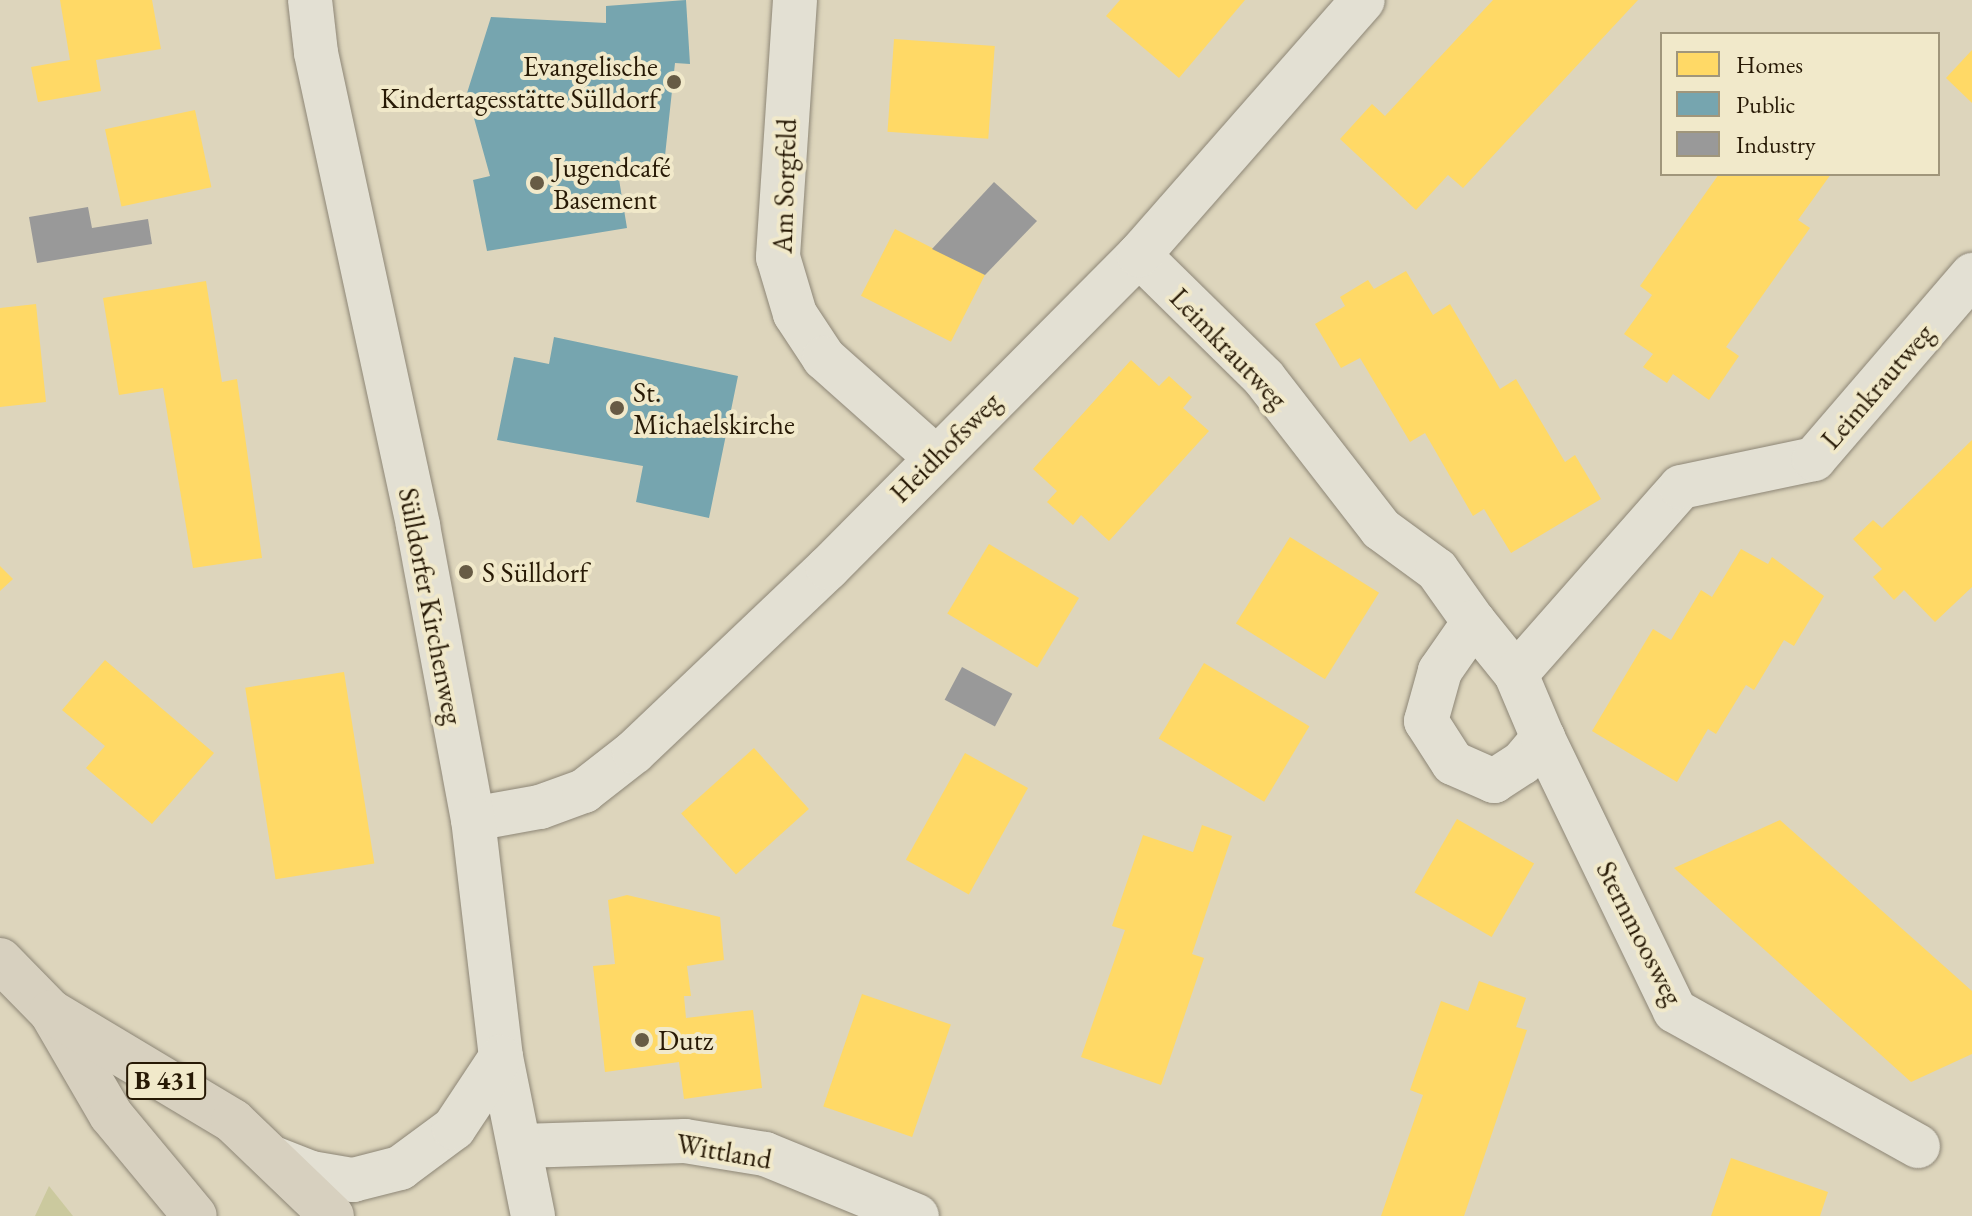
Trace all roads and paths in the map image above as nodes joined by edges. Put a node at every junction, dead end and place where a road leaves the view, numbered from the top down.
1 (310, 0) edge
2 (795, 0) edge
3 (1363, 0) edge
4 (1139, 255) junction
5 (1972, 275) edge
6 (934, 456) junction
7 (1474, 622) junction
8 (1516, 674) junction
9 (1543, 738) junction
10 (473, 819) junction
11 (0, 960) edge
12 (51, 1012) junction
13 (501, 1057) junction
14 (520, 1146) junction
15 (1918, 1146) dead end
16 (273, 1158) junction
17 (195, 1216) edge
18 (332, 1216) edge
19 (533, 1216) edge
20 (917, 1216) edge

1 - 10 street, Sülldorfer Kirchenweg
2 - 6 street, Am Sorgfeld
3 - 4 street, Heidhofsweg
4 - 6 street, Heidhofsweg
4 - 7 street, Leimkrautweg
5 - 8 street, Leimkrautweg
6 - 10 street, Heidhofsweg
7 - 8 street, Leimkrautweg
7 - 9 street
8 - 9 street, Leimkrautweg
9 - 15 street, Sternmoosweg
10 - 13 street, Sülldorfer Kirchenweg
11 - 12 main road, B 431
12 - 16 main road, B 431
12 - 17 main road, B 431
13 - 14 street, Sülldorfer Kirchenweg
13 - 16 street
14 - 19 street, Sülldorfer Kirchenweg
14 - 20 street, Wittland
16 - 18 main road, B 431

